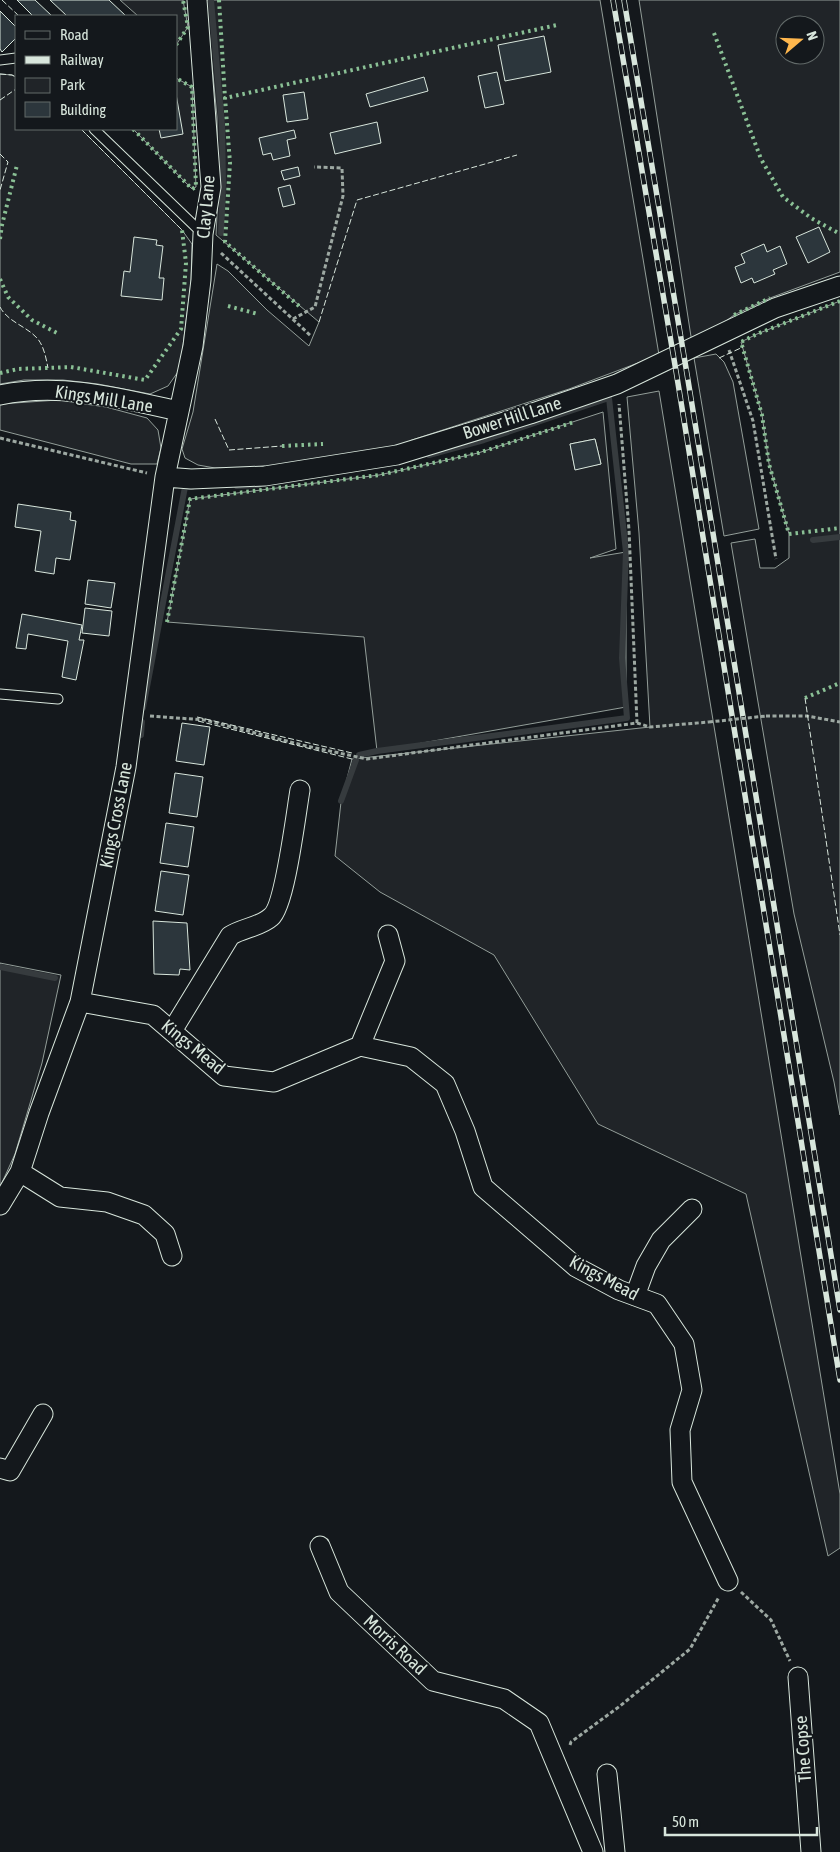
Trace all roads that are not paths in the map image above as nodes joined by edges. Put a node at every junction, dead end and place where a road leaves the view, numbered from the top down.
1 (197, 0) edge
2 (15, 58) edge
3 (0, 60) edge
4 (95, 130) edge
5 (203, 234) junction
6 (840, 286) edge
7 (0, 395) edge
8 (178, 412) junction
9 (165, 477) junction
10 (0, 694) edge
11 (58, 699) dead end
12 (300, 790) dead end
13 (388, 935) dead end
14 (80, 1002) junction
15 (172, 1031) junction
16 (360, 1046) junction
17 (20, 1172) junction
18 (0, 1205) edge
19 (692, 1210) dead end
20 (172, 1256) dead end
21 (635, 1296) junction
22 (43, 1414) dead end
23 (0, 1468) edge
24 (320, 1546) dead end
25 (728, 1581) road end
26 (798, 1676) road end
27 (606, 1774) dead end
28 (593, 1852) edge
29 (615, 1852) edge
30 (811, 1852) edge

1 - 5 street, Clay Lane
2 - 3 lane
4 - 5 lane
5 - 8 street, Clay Lane
6 - 9 street, Bower Hill Lane
7 - 8 street, Kings Mill Lane
8 - 9 street, Kings Cross Lane
9 - 14 street, Kings Cross Lane
10 - 11 lane
12 - 15 street
13 - 16 street
14 - 15 street, Kings Mead
14 - 17 street, Kings Cross Lane
15 - 16 street, Kings Mead
16 - 21 street, Kings Mead
17 - 18 street, Kings Cross Lane
17 - 20 street
19 - 21 street
21 - 25 street, Kings Mead
22 - 23 street
24 - 28 street, Morris Road
26 - 30 street, The Copse
27 - 29 street

